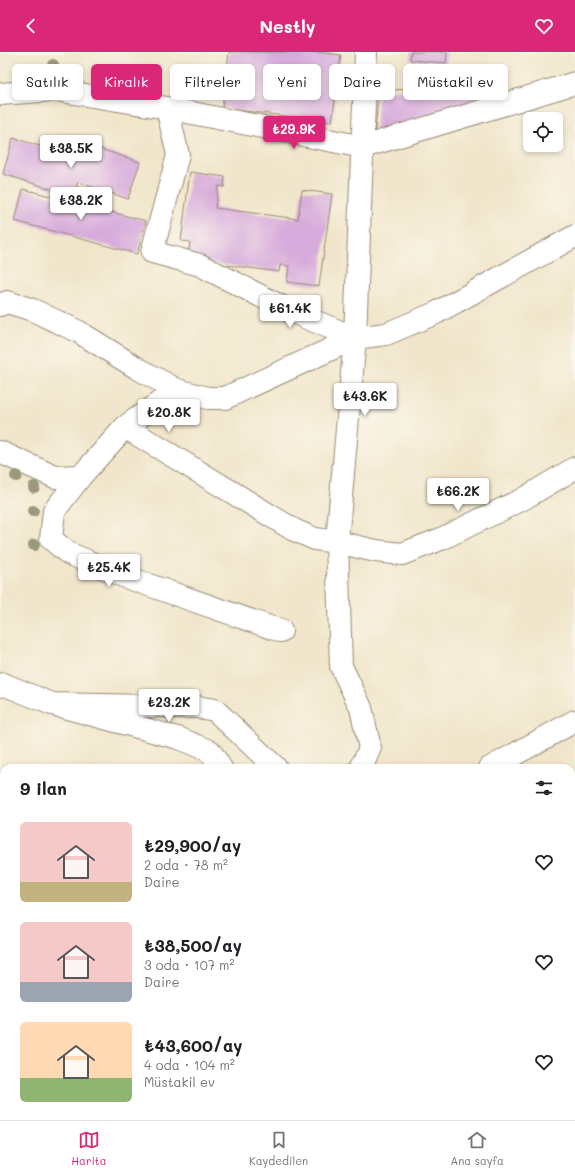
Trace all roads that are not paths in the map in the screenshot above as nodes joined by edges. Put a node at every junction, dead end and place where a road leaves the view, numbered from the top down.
1 (366, 52) edge
2 (575, 83) edge
3 (0, 94) edge
4 (167, 108) junction
5 (363, 147) junction
6 (575, 236) edge
7 (0, 305) edge
8 (355, 338) junction
9 (176, 390) junction
10 (125, 426) junction
11 (0, 452) edge
12 (575, 468) edge
13 (81, 476) junction
14 (337, 542) junction
15 (281, 632) dead end
16 (1, 685) edge
17 (52, 704) junction
18 (575, 721) edge
19 (218, 764) edge
20 (272, 764) edge
21 (363, 764) edge
22 (497, 764) edge

1 - 5 street
2 - 5 street
3 - 4 street
4 - 5 street
4 - 8 street
5 - 8 street
6 - 8 street
7 - 9 street
8 - 9 street
8 - 14 street
9 - 10 street
10 - 13 street
10 - 14 street
11 - 13 street
12 - 14 street
13 - 15 street
14 - 21 street
16 - 17 street
17 - 19 street
17 - 20 street
18 - 22 street

